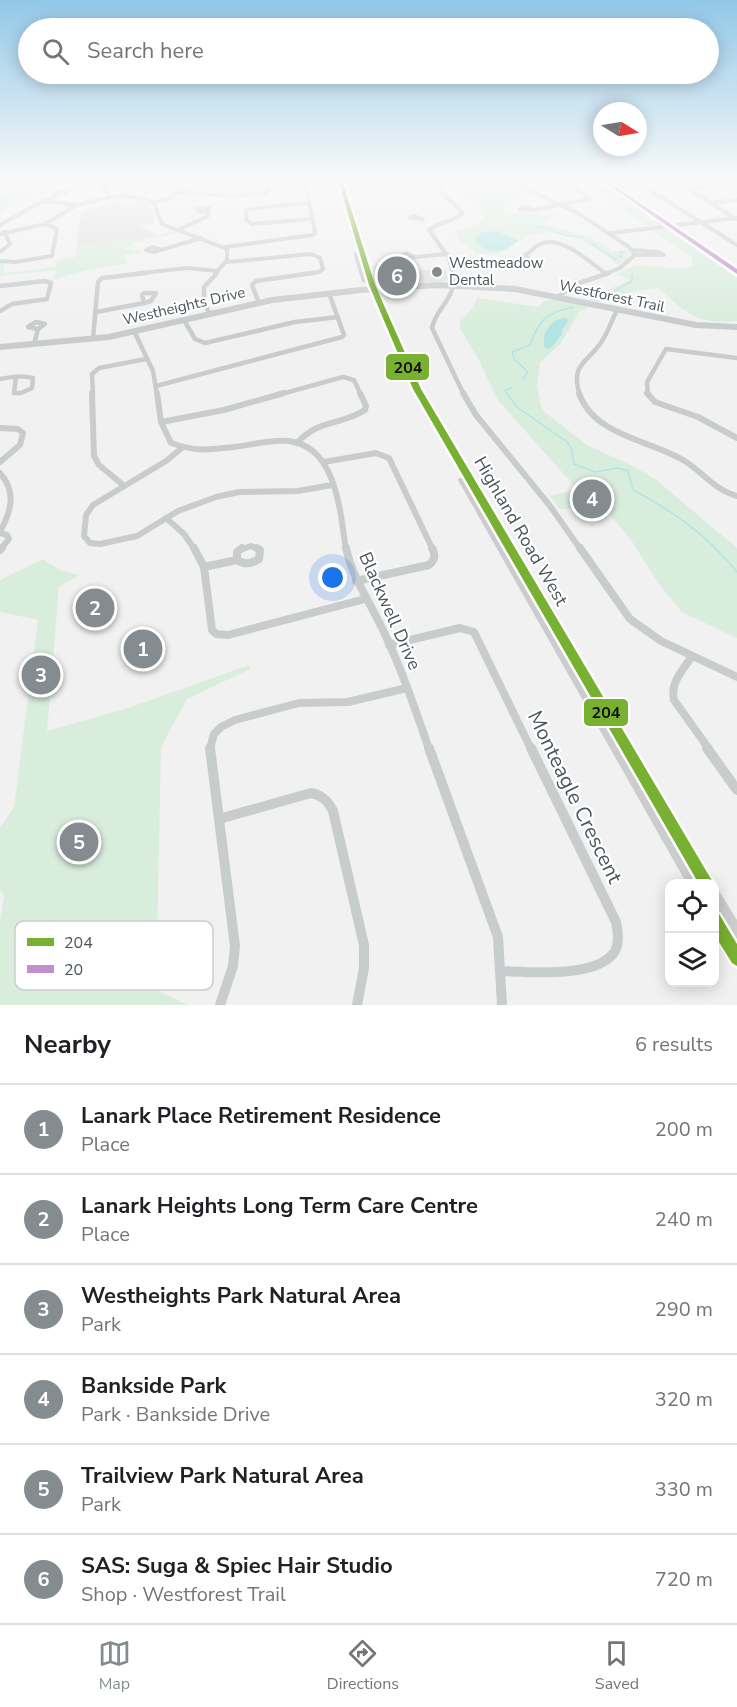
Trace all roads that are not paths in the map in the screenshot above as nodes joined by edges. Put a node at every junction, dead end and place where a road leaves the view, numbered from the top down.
1 (433, 226) edge
2 (33, 227) edge
3 (52, 227) edge
4 (170, 227) edge
5 (185, 227) edge
6 (314, 227) edge
7 (350, 227) edge
8 (353, 227) edge
9 (601, 227) edge
10 (662, 227) edge
11 (670, 227) edge
12 (708, 227) edge
13 (178, 230) junction
14 (611, 233) junction
15 (2, 234) edge
16 (202, 238) junction
17 (737, 243) edge
18 (225, 247) junction
19 (160, 249) dead end
20 (0, 252) edge
21 (634, 253) junction
22 (447, 254) junction
23 (412, 256) dead end
24 (526, 257) junction
25 (0, 261) edge
26 (518, 261) junction
27 (227, 262) junction
28 (450, 262) junction
29 (217, 271) junction
30 (737, 272) edge
31 (605, 273) junction
32 (453, 285) junction
33 (0, 286) edge
34 (371, 289) junction
35 (329, 293) junction
36 (558, 297) junction
37 (144, 303) dead end
38 (259, 303) junction
39 (616, 310) junction
40 (0, 311) edge
41 (96, 312) junction
42 (210, 314) junction
43 (338, 317) junction
44 (184, 320) junction
45 (737, 327) edge
46 (38, 329) dead end
47 (134, 332) junction
48 (93, 339) junction
49 (34, 344) junction
50 (0, 347) edge
51 (737, 358) edge
52 (146, 359) junction
53 (16, 377) junction
54 (0, 378) edge
55 (156, 386) junction
56 (161, 422) junction
57 (0, 428) edge
58 (737, 438) edge
59 (297, 443) junction
60 (182, 448) junction
61 (0, 462) edge
62 (324, 462) junction
63 (0, 473) edge
64 (123, 485) junction
65 (332, 485) junction
66 (737, 496) edge
67 (166, 519) junction
68 (0, 532) edge
69 (0, 550) edge
70 (237, 560) dead end
71 (204, 567) junction
72 (356, 581) junction
73 (365, 599) junction
74 (389, 645) junction
75 (692, 656) junction
76 (737, 677) edge
77 (407, 688) junction
78 (737, 790) edge
79 (219, 819) junction
80 (692, 879) edge
81 (704, 879) edge
82 (719, 905) edge
83 (719, 927) edge
84 (737, 934) edge
85 (737, 958) edge
86 (502, 971) junction
87 (220, 1005) edge
88 (357, 1005) edge
89 (502, 1005) edge

1 - 22 street
2 - 15 street
3 - 25 street
4 - 13 street
5 - 13 street
6 - 18 street
7 - 34 main road, Highland Road West
8 - 34 main road, Highland Road West
9 - 14 street
10 - 14 street
11 - 30 main road
12 - 17 street
13 - 16 street
14 - 21 street
15 - 20 street
16 - 18 street
16 - 19 street
18 - 27 street
21 - 21 street
21 - 31 street
22 - 23 street
22 - 28 street
24 - 26 street
24 - 26 street
24 - 31 street
26 - 28 street
27 - 29 street
27 - 38 street
28 - 32 street
29 - 41 street
29 - 42 street
31 - 36 street
32 - 34 street, Westforest Trail
32 - 36 street, Westforest Trail
32 - 75 street
33 - 40 street
34 - 35 street, Westheights Drive
34 - 80 main road, Highland Road West
34 - 81 main road, Highland Road West
35 - 38 street, Westheights Drive
35 - 43 street
36 - 39 street, Westforest Trail
37 - 41 street
38 - 42 street, Westheights Drive
39 - 45 street, Westforest Trail
39 - 66 street
41 - 48 street
42 - 44 street, Westheights Drive
43 - 44 street
43 - 55 street
44 - 47 street, Westheights Drive
46 - 49 street
47 - 48 street, Westheights Drive
47 - 52 street
48 - 49 street, Westheights Drive
49 - 50 street, Westheights Drive
51 - 58 street
52 - 55 street
52 - 64 street
53 - 53 street
53 - 54 street
55 - 56 street
56 - 59 street
56 - 60 street
57 - 61 street
59 - 60 street
59 - 62 street
60 - 64 street
62 - 65 street, Blackwell Drive
62 - 72 street
63 - 68 street
64 - 67 street
65 - 67 street
65 - 72 street, Blackwell Drive
67 - 71 street
68 - 69 street
70 - 71 street
71 - 73 street
72 - 73 street, Blackwell Drive
73 - 74 street, Blackwell Drive
74 - 77 street, Blackwell Drive
74 - 86 street, Monteagle Crescent
75 - 76 street
75 - 78 street
77 - 79 street
77 - 86 street, Blackwell Drive
79 - 87 street
79 - 88 street
82 - 84 main road
83 - 85 main road
86 - 89 street, Blackwell Drive

